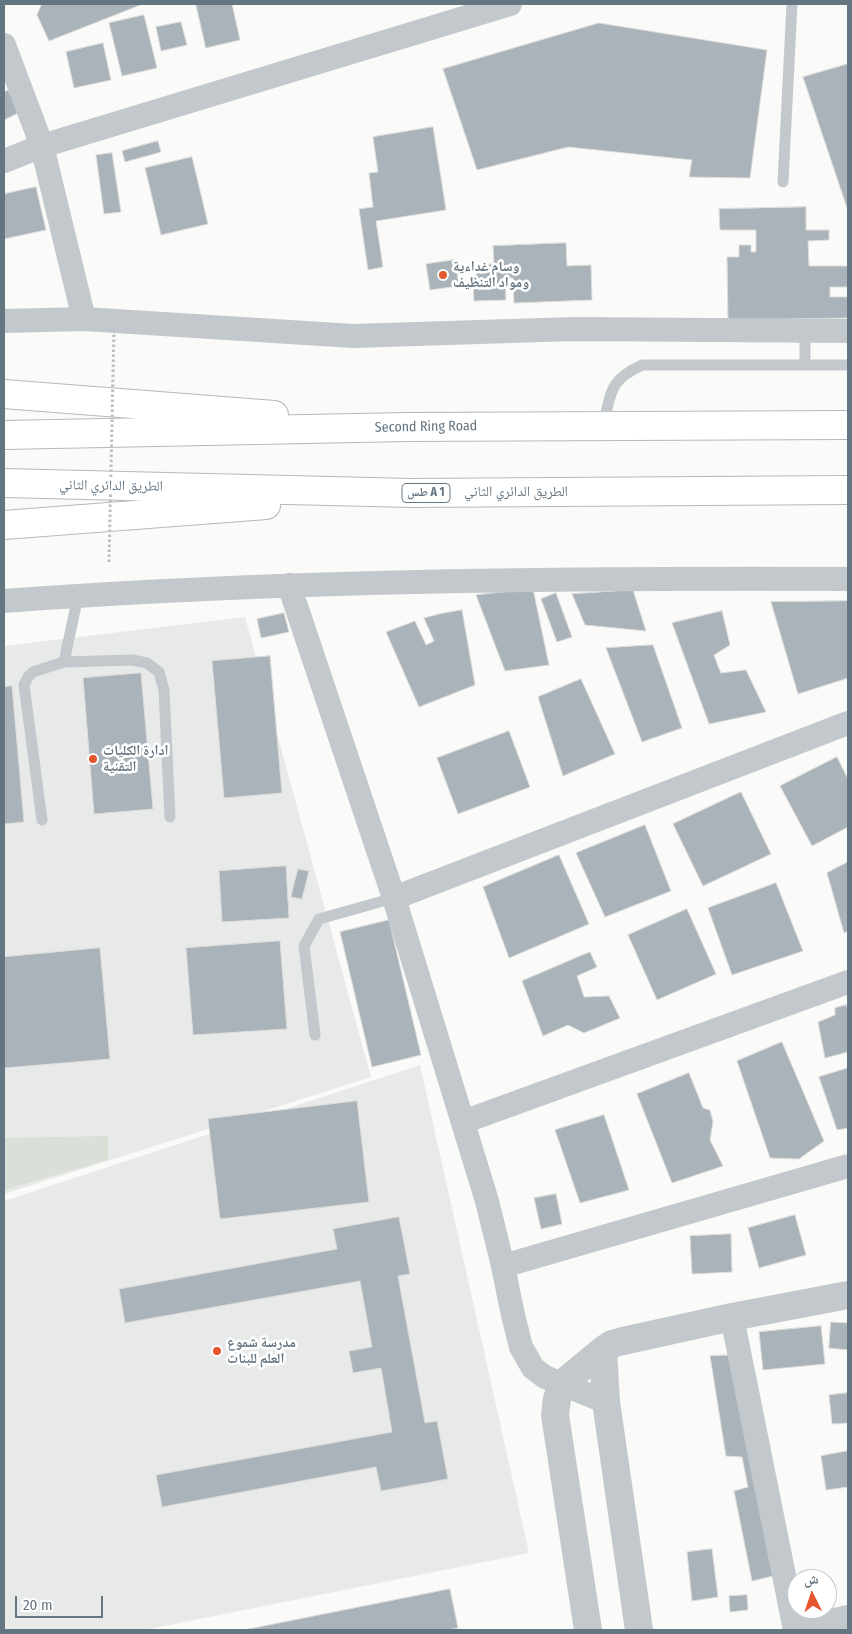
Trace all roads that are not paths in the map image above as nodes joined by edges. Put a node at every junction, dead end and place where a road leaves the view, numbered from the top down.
1 (510, 4) edge
2 (792, 4) edge
3 (4, 45) edge
4 (42, 146) junction
5 (4, 161) edge
6 (783, 182) dead end
7 (84, 318) junction
8 (4, 320) edge
9 (805, 331) junction
10 (848, 331) edge
11 (805, 365) junction
12 (848, 365) edge
13 (4, 394) edge
14 (603, 425) junction
15 (848, 425) edge
16 (407, 427) junction
17 (4, 435) edge
18 (4, 483) edge
19 (848, 490) edge
20 (411, 493) junction
21 (4, 525) edge
22 (848, 579) edge
23 (289, 585) junction
24 (78, 596) junction
25 (4, 601) edge
26 (64, 662) junction
27 (848, 723) edge
28 (170, 817) dead end
29 (42, 820) dead end
30 (394, 898) junction
31 (848, 982) edge
32 (315, 1034) dead end
33 (463, 1122) junction
34 (848, 1166) edge
35 (504, 1266) junction
36 (848, 1296) edge
37 (732, 1317) junction
38 (603, 1350) junction
39 (562, 1384) junction
40 (606, 1402) junction
41 (848, 1617) edge
42 (588, 1630) edge
43 (639, 1630) edge
44 (795, 1630) edge

1 - 4 street
2 - 6 lane
3 - 4 street
4 - 5 street
4 - 7 street
7 - 8 street
7 - 9 street
9 - 10 street
9 - 11 lane
11 - 12 lane
11 - 14 lane
13 - 16 highway
14 - 15 highway, Second Ring Road
14 - 16 highway, Second Ring Road
16 - 17 highway, Second Ring Road
18 - 20 highway, الطريق الدائري الثاني / طس A 1
19 - 20 highway, الطريق الدائري الثاني / طس A 1
20 - 21 highway
22 - 23 street
23 - 24 street
23 - 30 street
24 - 25 street
24 - 26 lane
26 - 28 lane
26 - 29 lane
27 - 30 street
30 - 32 lane
30 - 33 street
31 - 33 street
33 - 35 street
34 - 35 street
35 - 39 street
36 - 37 street
37 - 38 street
37 - 44 street
38 - 39 street
38 - 40 street
39 - 40 street
39 - 42 street
40 - 43 street
41 - 44 street

